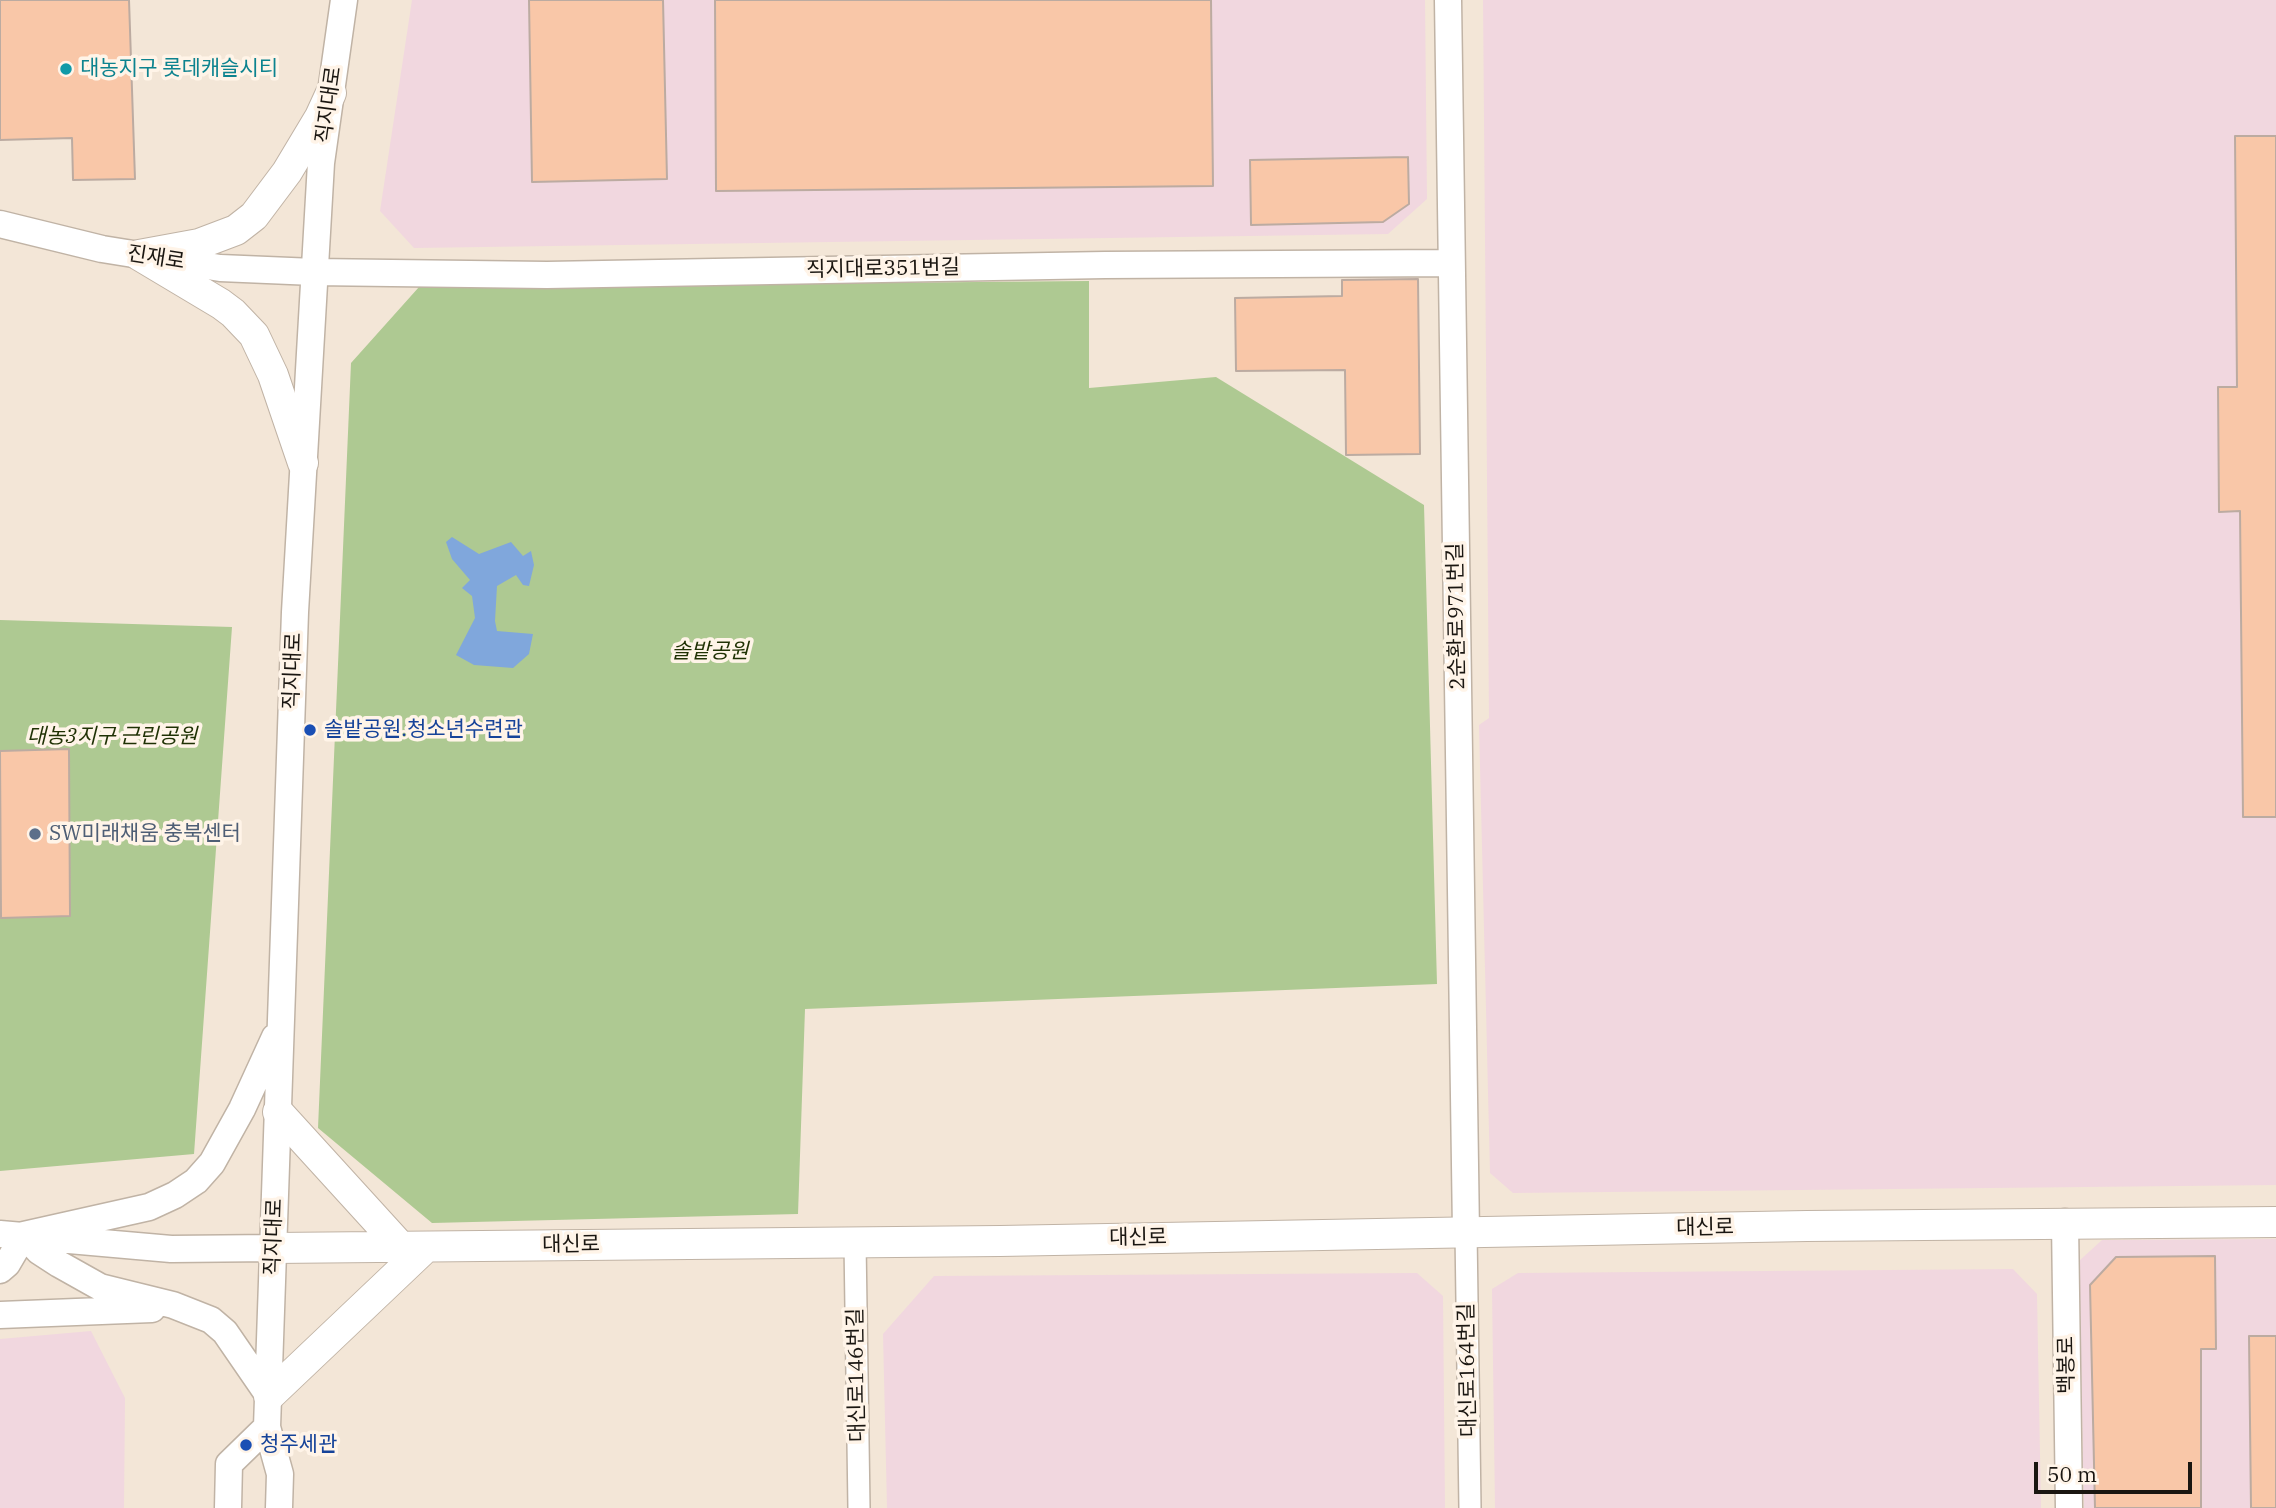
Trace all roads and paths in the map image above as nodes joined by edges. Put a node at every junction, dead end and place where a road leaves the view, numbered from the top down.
1 (344, 0) edge
2 (1448, 0) edge
3 (331, 93) junction
4 (0, 224) edge
5 (139, 255) junction
6 (1451, 263) junction
7 (314, 272) junction
8 (303, 463) junction
9 (281, 1022) junction
10 (278, 1112) junction
11 (2065, 1222) junction
12 (2276, 1222) edge
13 (1466, 1232) junction
14 (12, 1234) edge
15 (855, 1242) junction
16 (414, 1247) junction
17 (274, 1248) junction
18 (0, 1269) edge
19 (181, 1308) junction
20 (0, 1315) edge
21 (269, 1396) junction
22 (267, 1427) junction
23 (228, 1508) edge
24 (279, 1508) edge
25 (859, 1508) edge
26 (1470, 1508) edge
27 (2068, 1508) edge

1 - 3 street, 직지대로
2 - 6 street, 2순환로971번길
3 - 5 main road
3 - 7 street, 직지대로
4 - 5 street, 진재로
5 - 7 street, 진재로
5 - 8 main road
6 - 7 street, 직지대로351번길
6 - 13 street, 2순환로971번길
7 - 8 street, 직지대로
8 - 9 street, 직지대로
9 - 10 street, 직지대로
9 - 14 street
10 - 16 main road
10 - 17 street, 직지대로
11 - 12 main road, 대신로
11 - 13 main road, 대신로
11 - 27 street, 백봉로
13 - 15 main road, 대신로
13 - 26 street, 대신로164번길
14 - 17 street, 대신로
14 - 18 street
14 - 19 street
15 - 16 main road, 대신로
15 - 25 street, 대신로146번길
16 - 17 main road, 대신로
16 - 21 main road
17 - 21 street, 직지대로
19 - 20 street
19 - 21 street
21 - 22 street, 직지대로
22 - 23 street
22 - 24 street, 직지대로

